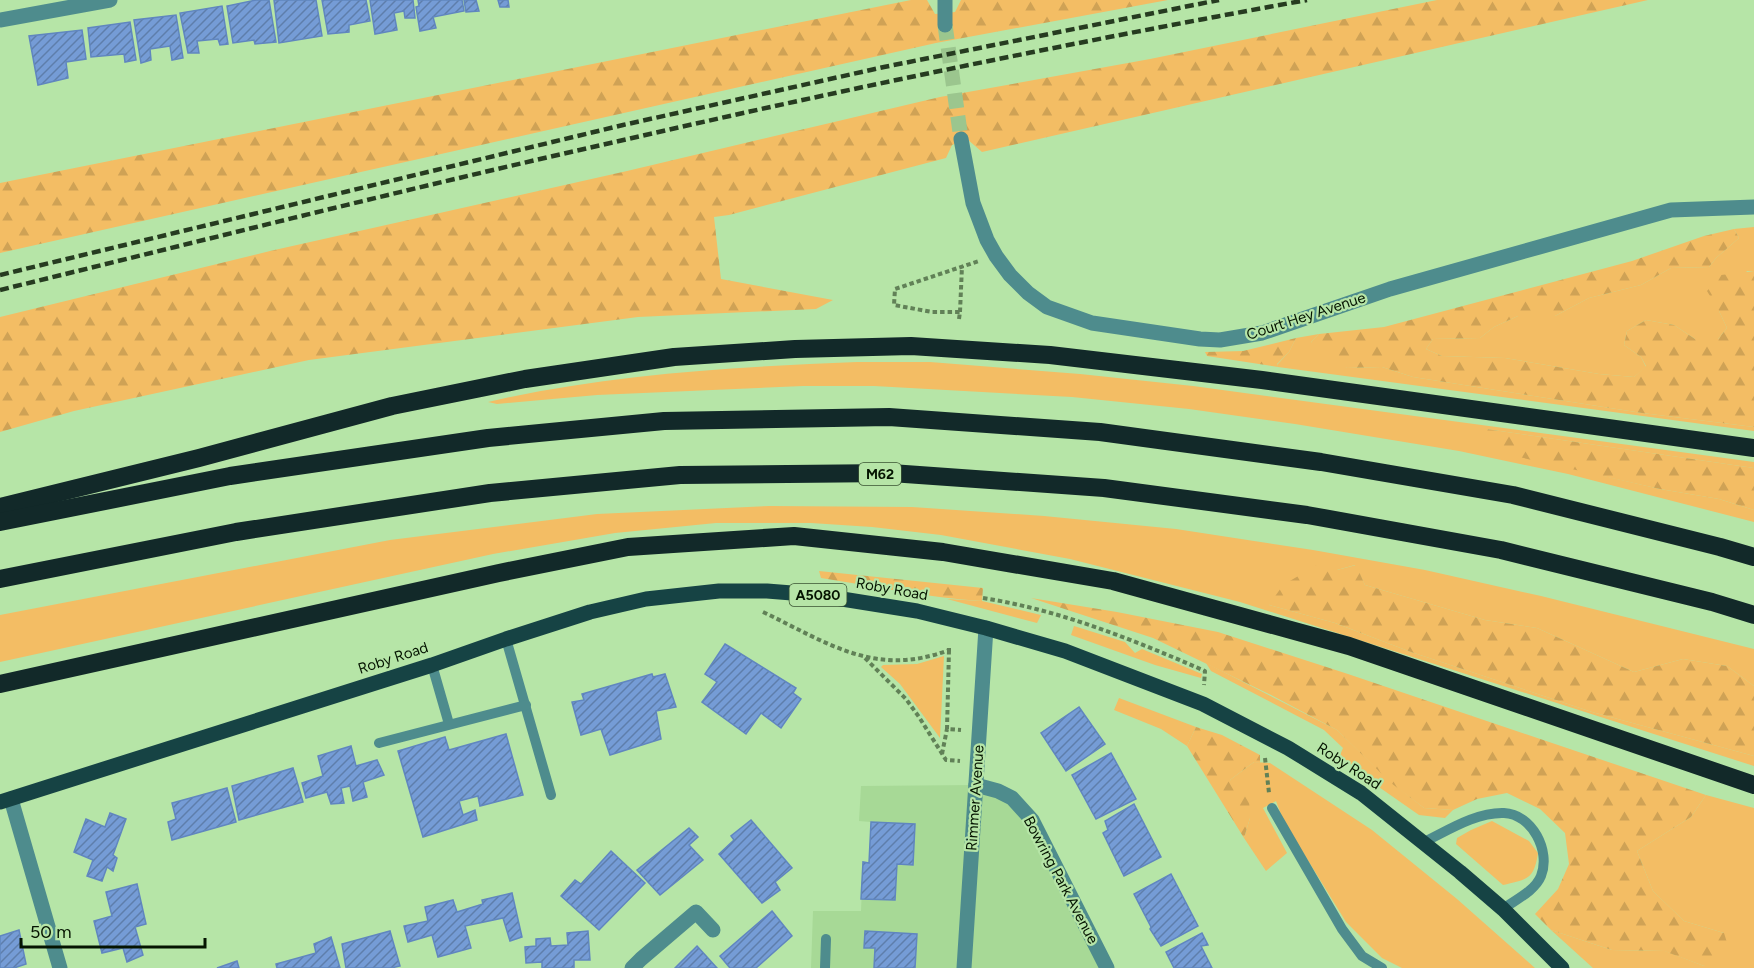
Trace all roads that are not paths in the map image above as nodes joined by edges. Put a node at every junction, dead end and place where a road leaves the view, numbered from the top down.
1 (110, 0) edge
2 (945, 0) edge
3 (0, 20) edge
4 (945, 25) tunnel mouth
5 (961, 139) tunnel mouth
6 (1754, 207) edge
7 (1754, 448) edge
8 (0, 507) edge
9 (0, 522) edge
10 (1754, 557) edge
11 (0, 579) edge
12 (1754, 615) edge
13 (986, 628) junction
14 (506, 639) junction
15 (432, 665) junction
16 (0, 684) edge
17 (526, 705) junction
18 (449, 724) junction
19 (379, 743) dead end
20 (976, 784) junction
21 (1754, 785) edge
22 (551, 795) dead end
23 (5, 800) edge
24 (1272, 808) road end
25 (1422, 843) junction
26 (1503, 909) junction
27 (713, 930) dead end
28 (826, 939) dead end
29 (60, 968) edge
30 (632, 968) edge
31 (825, 968) edge
32 (964, 968) edge
33 (1107, 968) edge
34 (1382, 968) edge
35 (1562, 968) edge

1 - 3 street
2 - 4 street
5 - 6 street, Court Hey Avenue
7 - 8 highway
9 - 10 highway
11 - 12 highway, M62
13 - 14 main road, Roby Road / A5080
13 - 20 street, Rimmer Avenue
13 - 25 main road, Roby Road / A5080
14 - 15 main road, Roby Road / A5080
14 - 17 lane
15 - 18 lane
15 - 23 main road, Roby Road / A5080
16 - 21 highway
17 - 18 lane
17 - 22 lane
18 - 19 lane
20 - 32 street, Rimmer Avenue
20 - 33 street, Bowring Park Avenue
23 - 29 street
24 - 34 lane
25 - 26 main road, Roby Road / A5080
25 - 26 lane
26 - 35 main road, Roby Road / A5080
27 - 30 street
28 - 31 lane

